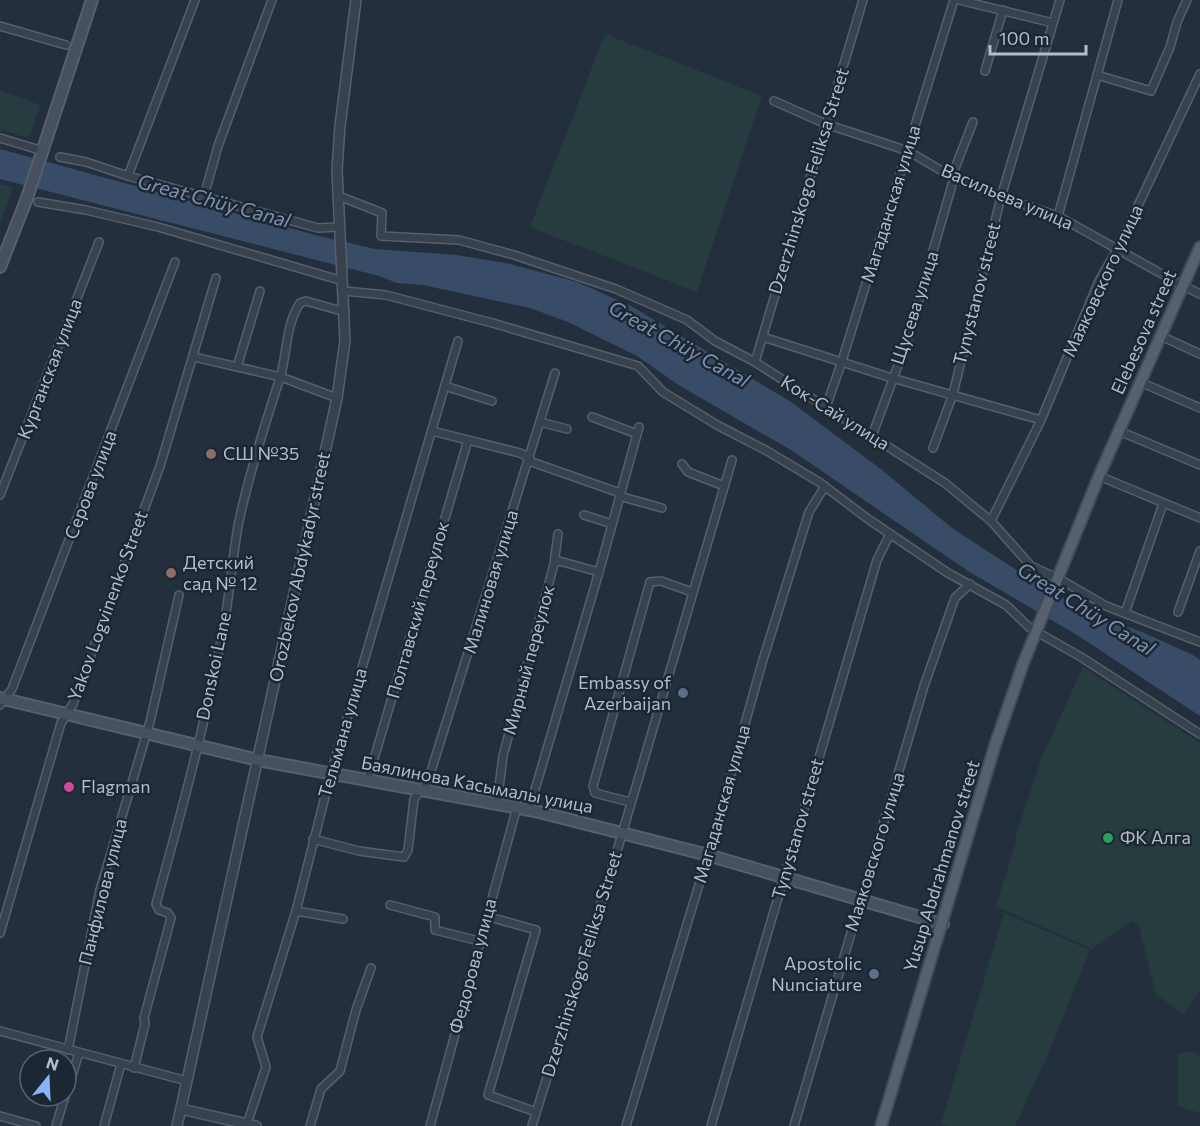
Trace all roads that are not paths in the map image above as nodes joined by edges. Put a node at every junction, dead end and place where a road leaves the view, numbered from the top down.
1 (92, 0) edge
2 (195, 0) edge
3 (273, 0) edge
4 (356, 0) edge
5 (863, 0) edge
6 (954, 0) edge
7 (959, 0) edge
8 (1060, 0) edge
9 (1118, 0) edge
10 (1187, 0) edge
11 (1003, 10) junction
12 (1053, 23) junction
13 (0, 26) edge
14 (66, 45) dead end
15 (985, 71) dead end
16 (1200, 74) edge
17 (1098, 75) junction
18 (774, 101) dead end
19 (973, 123) dead end
20 (826, 124) junction
21 (0, 138) edge
22 (908, 151) junction
23 (42, 152) junction
24 (60, 157) dead end
25 (128, 176) junction
26 (953, 177) junction
27 (204, 196) junction
28 (1001, 197) junction
29 (337, 198) junction
30 (33, 199) junction
31 (1059, 216) junction
32 (339, 230) junction
33 (99, 242) dead end
34 (1200, 247) edge
35 (1118, 248) junction
36 (175, 262) dead end
37 (0, 267) edge
38 (216, 278) dead end
39 (343, 278) junction
40 (1183, 286) junction
41 (260, 291) dead end
42 (344, 291) junction
43 (1200, 294) edge
44 (345, 312) junction
45 (1161, 336) junction
46 (763, 337) junction
47 (458, 341) dead end
48 (1200, 354) edge
49 (194, 357) junction
50 (842, 361) junction
51 (755, 362) junction
52 (237, 367) junction
53 (555, 373) dead end
54 (281, 377) junction
55 (892, 378) junction
56 (1140, 382) junction
57 (445, 386) junction
58 (953, 394) junction
59 (337, 398) junction
60 (492, 401) dead end
61 (826, 407) junction
62 (1200, 408) edge
63 (591, 417) dead end
64 (1041, 420) junction
65 (540, 422) junction
66 (567, 429) dead end
67 (432, 431) junction
68 (1119, 431) junction
69 (872, 436) junction
70 (468, 440) junction
71 (933, 448) dead end
72 (529, 459) junction
73 (732, 460) dead end
74 (682, 465) dead end
75 (1200, 465) edge
76 (1099, 477) junction
77 (724, 486) junction
78 (825, 486) junction
79 (620, 494) junction
80 (0, 495) edge
81 (1163, 504) junction
82 (662, 508) dead end
83 (584, 515) dead end
84 (1200, 518) edge
85 (991, 521) junction
86 (612, 524) junction
87 (558, 534) dead end
88 (890, 534) junction
89 (1200, 551) edge
90 (554, 564) junction
91 (599, 572) junction
92 (1056, 582) junction
93 (970, 584) junction
94 (692, 592) junction
95 (178, 595) dead end
96 (1178, 612) dead end
97 (1125, 613) junction
98 (1042, 619) joint
99 (1036, 631) junction
100 (1200, 642) edge
101 (1, 700) edge
102 (67, 714) junction
103 (145, 733) junction
104 (1200, 734) edge
105 (199, 746) junction
106 (258, 760) junction
107 (331, 772) junction
108 (368, 779) junction
109 (421, 789) junction
110 (630, 802) junction
111 (497, 803) junction
112 (517, 807) junction
113 (530, 810) junction
114 (622, 832) junction
115 (313, 839) junction
116 (708, 855) junction
117 (784, 876) junction
118 (861, 899) junction
119 (390, 905) dead end
120 (296, 911) junction
121 (486, 916) junction
122 (344, 919) dead end
123 (943, 924) junction
124 (0, 933) edge
125 (479, 941) junction
126 (371, 968) dead end
127 (0, 1031) edge
128 (61, 1048) edge
129 (68, 1048) edge
130 (79, 1053) joint
131 (78, 1056) edge
132 (121, 1065) junction
133 (134, 1068) junction
134 (187, 1081) junction
135 (62, 1108) edge
136 (181, 1109) junction
137 (537, 1112) junction
138 (0, 1116) edge
139 (252, 1125) edge
140 (36, 1126) edge
141 (56, 1126) edge
142 (104, 1126) edge
143 (177, 1126) edge
144 (310, 1126) edge
145 (429, 1126) edge
146 (532, 1126) edge
147 (626, 1126) edge
148 (711, 1126) edge
149 (794, 1126) edge
150 (881, 1126) edge

1 - 23 main road
2 - 25 street
3 - 27 street
4 - 29 street, Orozbekov Abdykadyr street
5 - 20 street, Dzerzhinskogo Feliksa Street
6 - 22 street, Магаданская улица
7 - 11 street
8 - 12 street, Tynystanov street
9 - 17 street
10 - 17 street
11 - 12 street
11 - 15 street
12 - 28 street, Tynystanov street
13 - 14 street
16 - 35 street, Маяковского улица
17 - 31 street
18 - 20 street, Васильева улица
19 - 26 street, Щусева улица
20 - 22 street, Васильева улица
20 - 46 street, Dzerzhinskogo Feliksa Street
21 - 23 street
22 - 26 street, Васильева улица
22 - 50 street, Магаданская улица
23 - 30 main road
24 - 25 street
25 - 27 street
26 - 28 street, Васильева улица
26 - 55 street, Щусева улица
27 - 32 street
28 - 31 street, Васильева улица
28 - 58 street, Tynystanov street
29 - 32 street, Orozbekov Abdykadyr street
29 - 51 street, Кок-Сай улица
30 - 37 main road
30 - 39 street
31 - 35 street, Васильева улица
32 - 39 street, Orozbekov Abdykadyr street
33 - 80 street, Курганская улица
34 - 40 main road, Elebesova street
35 - 40 street, Васильева улица
35 - 64 street, Маяковского улица
36 - 101 street, Серова улица
38 - 49 street, Yakov Logvinenko Street
39 - 42 street, Orozbekov Abdykadyr street
40 - 43 street, Васильева улица
40 - 45 main road, Elebesova street
41 - 52 street
42 - 44 street, Orozbekov Abdykadyr street
42 - 78 street
44 - 54 street, Donskoi Lane
44 - 59 street, Orozbekov Abdykadyr street
45 - 48 street
45 - 56 main road, Elebesova street
46 - 50 street
46 - 51 street, Dzerzhinskogo Feliksa Street
47 - 57 street, Тельмана улица
49 - 52 street
49 - 102 street, Yakov Logvinenko Street
50 - 55 street
50 - 61 street, Магаданская улица
51 - 61 street, Кок-Сай улица
52 - 54 street
53 - 65 street, Малиновая улица
54 - 59 street
54 - 105 street, Donskoi Lane
55 - 58 street
55 - 69 street, Щусева улица
56 - 62 street
56 - 68 main road, Elebesova street
57 - 60 street
57 - 67 street, Тельмана улица
58 - 64 street
58 - 71 street, Tynystanov street
59 - 106 street, Orozbekov Abdykadyr street
61 - 69 street, Кок-Сай улица
63 - 79 street
64 - 85 street, Маяковского улица
65 - 66 street
65 - 72 street, Малиновая улица
67 - 70 street
67 - 107 street, Тельмана улица
68 - 75 street
68 - 76 main road, Elebesova street
69 - 85 street, Кок-Сай улица
70 - 72 street
70 - 108 street, Полтавский переулок
72 - 79 street
72 - 109 street, Малиновая улица
73 - 77 street, Dzerzhinskogo Feliksa Street
74 - 77 street
76 - 81 street
76 - 92 main road, Elebesova street
77 - 94 street, Dzerzhinskogo Feliksa Street
78 - 88 street
78 - 116 street, Магаданская улица
79 - 82 street
79 - 86 street
81 - 84 street
81 - 97 street
83 - 86 street
85 - 92 street, Кок-Сай улица
86 - 91 street
87 - 90 street
88 - 93 street
88 - 117 street, Tynystanov street
89 - 96 street
90 - 91 street, Мирный переулок
90 - 111 street, Мирный переулок
91 - 113 street
92 - 97 street, Кок-Сай улица
92 - 98 main road, Elebesova street
93 - 99 street
93 - 118 street, Маяковского улица
94 - 110 street, Dzerzhinskogo Feliksa Street
94 - 110 street
95 - 103 street, Панфилова улица
97 - 100 street, Кок-Сай улица
98 - 99 main road, Yusup Abdrahmanov street
99 - 104 street
99 - 123 main road, Yusup Abdrahmanov street
101 - 102 main road, Баялинова Касымалы улица
102 - 103 main road, Баялинова Касымалы улица
102 - 124 street, Yakov Logvinenko Street
103 - 105 main road, Баялинова Касымалы улица
103 - 129 street, Панфилова улица
105 - 106 main road, Баялинова Касымалы улица
105 - 133 street, Donskoi Lane
106 - 107 main road, Баялинова Касымалы улица
106 - 134 street, Orozbekov Abdykadyr street
107 - 108 main road, Баялинова Касымалы улица
107 - 115 street, Тельмана улица
108 - 109 main road, Баялинова Касымалы улица
109 - 111 main road, Баялинова Касымалы улица
109 - 115 street, Малиновая улица
110 - 114 street, Dzerzhinskogo Feliksa Street
111 - 112 main road, Баялинова Касымалы улица
112 - 113 main road, Баялинова Касымалы улица
112 - 121 street, Федорова улица
113 - 114 main road, Баялинова Касымалы улица
114 - 116 main road, Баялинова Касымалы улица
114 - 137 street, Dzerzhinskogo Feliksa Street
115 - 120 street, Тельмана улица
116 - 117 main road, Баялинова Касымалы улица
116 - 147 street, Магаданская улица
117 - 118 main road, Баялинова Касымалы улица
117 - 148 street, Tynystanov street
118 - 123 main road, Баялинова Касымалы улица
118 - 149 street, Маяковского улица
119 - 125 street
120 - 122 street
120 - 139 street, Тельмана улица
121 - 125 street, Федорова улица
121 - 137 street
123 - 150 main road, Yusup Abdrahmanov street
125 - 145 street, Федорова улица
126 - 144 street
127 - 128 street
130 - 131 street
130 - 132 street
132 - 133 street
132 - 142 street
133 - 134 street
134 - 136 street, Orozbekov Abdykadyr street
135 - 141 street
136 - 139 street
136 - 143 street, Orozbekov Abdykadyr street
137 - 146 street, Dzerzhinskogo Feliksa Street
138 - 140 street

